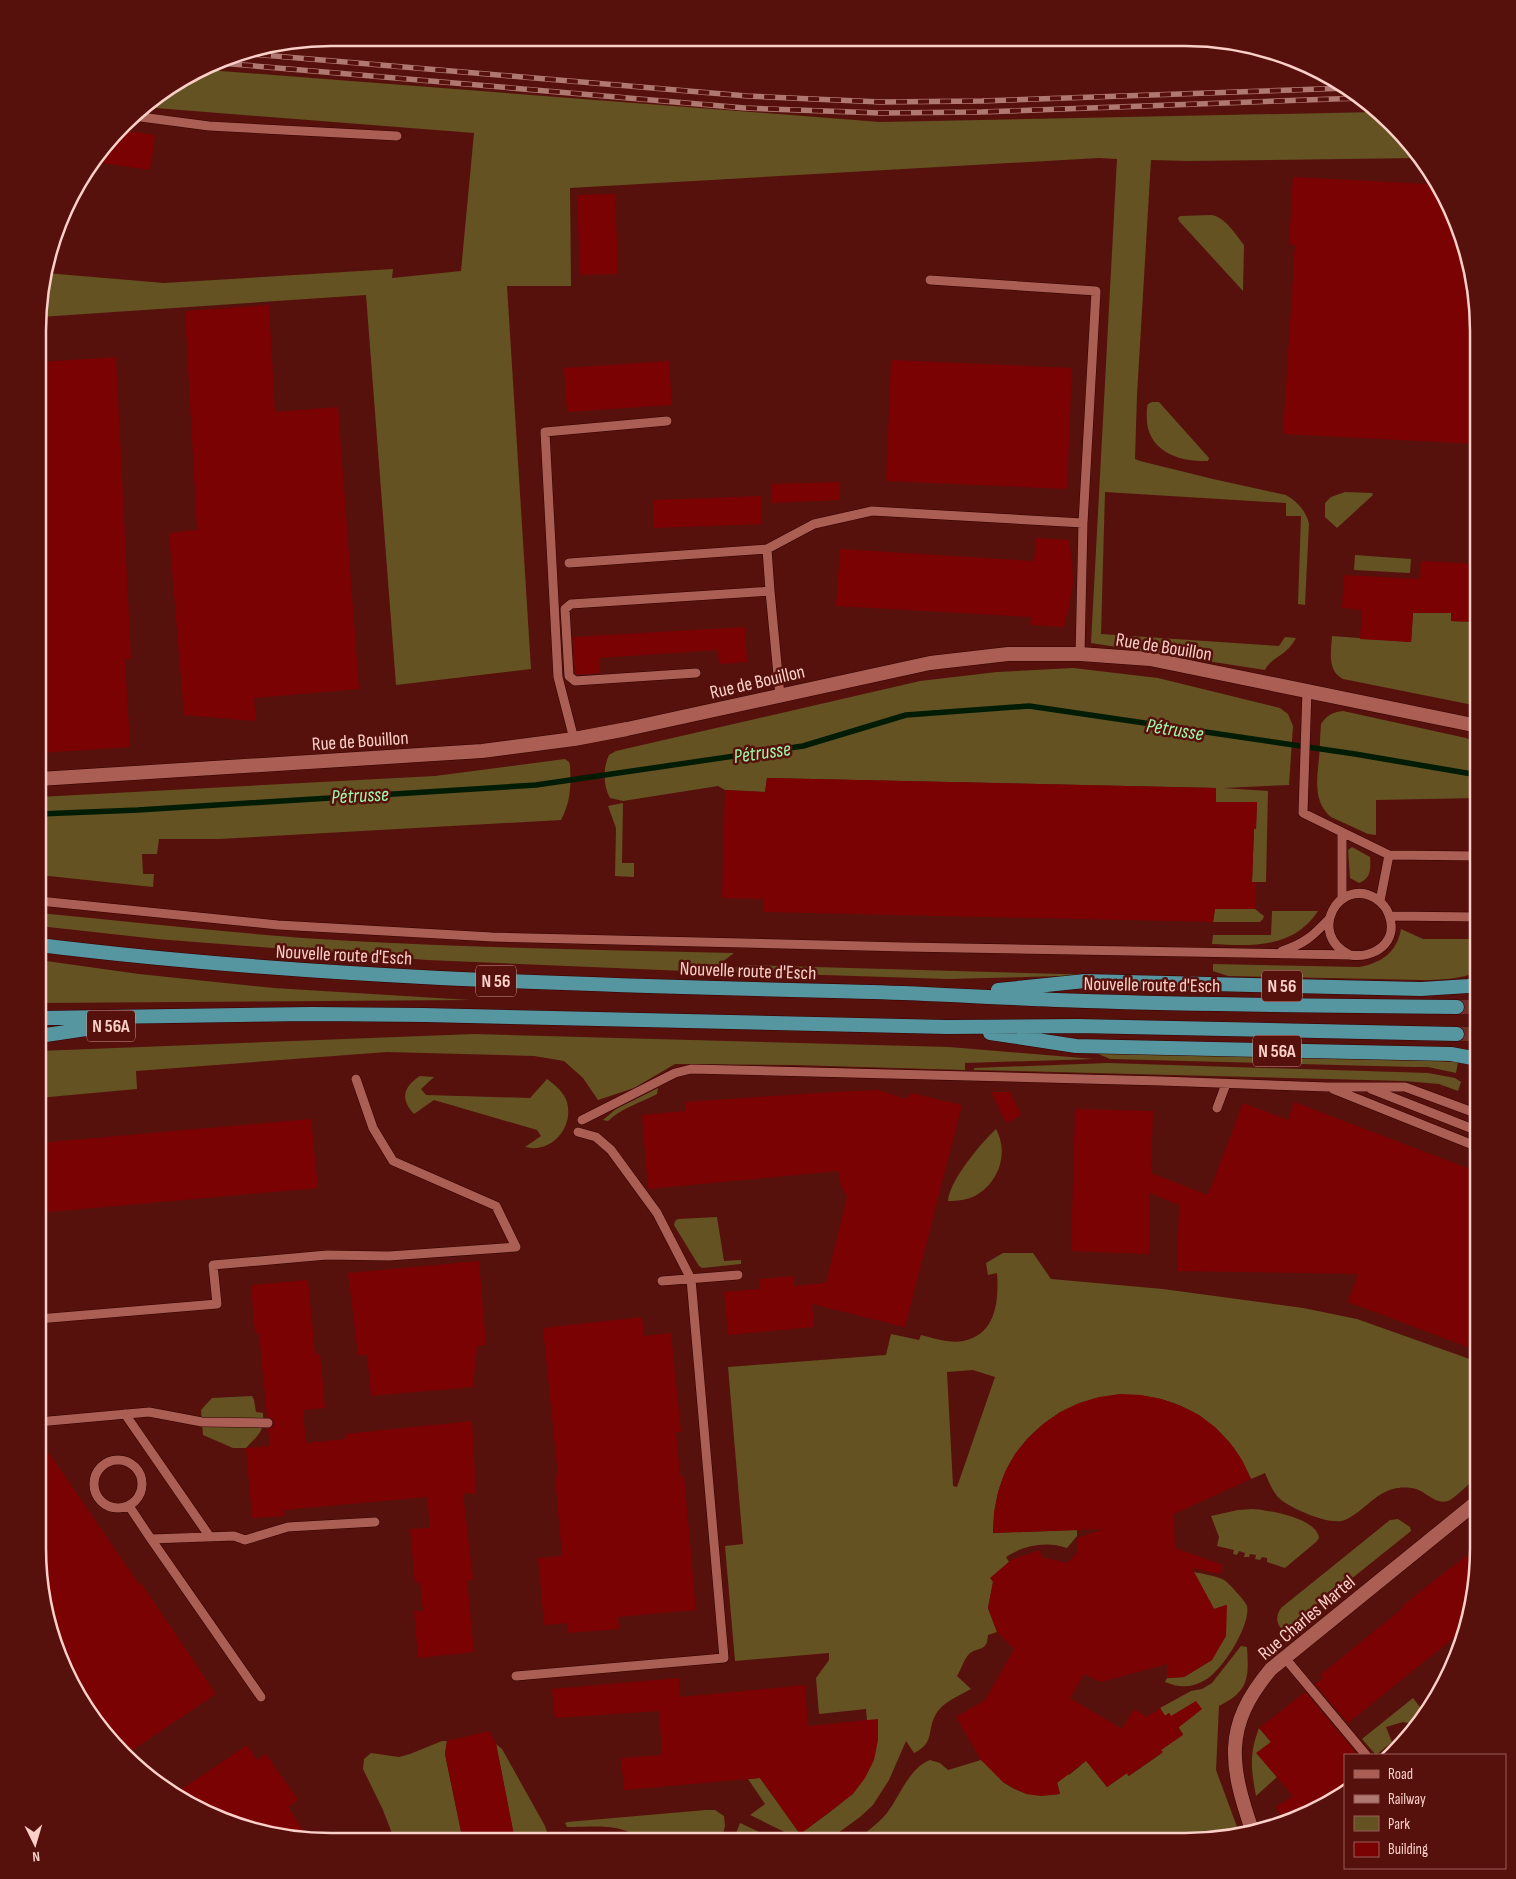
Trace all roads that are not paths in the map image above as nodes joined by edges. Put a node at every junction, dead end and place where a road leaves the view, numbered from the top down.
1 (143, 117) edge
2 (397, 136) dead end
3 (930, 280) dead end
4 (667, 421) dead end
5 (1084, 523) junction
6 (767, 549) junction
7 (569, 563) dead end
8 (770, 591) junction
9 (1080, 654) junction
10 (696, 673) dead end
11 (1308, 690) junction
12 (780, 696) junction
13 (1470, 724) edge
14 (574, 739) junction
15 (46, 778) edge
16 (1342, 832) junction
17 (1389, 855) junction
18 (1470, 856) edge
19 (1342, 899) junction
20 (1380, 901) junction
21 (46, 902) edge
22 (1390, 916) junction
23 (1470, 917) edge
24 (1329, 920) junction
25 (46, 946) edge
26 (1273, 953) junction
27 (1350, 955) junction
28 (1470, 986) edge
29 (956, 994) junction
30 (1457, 1007) tunnel mouth
31 (183, 1016) junction
32 (46, 1018) edge
33 (947, 1026) junction
34 (1457, 1034) tunnel mouth
35 (46, 1035) edge
36 (1470, 1057) edge
37 (356, 1078) dead end
38 (1226, 1084) junction
39 (1328, 1087) junction
40 (1366, 1087) junction
41 (1217, 1108) dead end
42 (1470, 1111) edge
43 (582, 1120) dead end
44 (1470, 1128) edge
45 (578, 1132) dead end
46 (1470, 1143) edge
47 (738, 1275) dead end
48 (691, 1279) junction
49 (662, 1282) dead end
50 (46, 1318) edge
51 (125, 1414) junction
52 (46, 1421) edge
53 (268, 1423) dead end
54 (129, 1506) junction
55 (1470, 1508) edge
56 (375, 1522) dead end
57 (210, 1537) junction
58 (151, 1539) junction
59 (1285, 1658) junction
60 (516, 1676) dead end
61 (261, 1698) dead end
62 (1365, 1754) edge
63 (1250, 1825) edge

1 - 2 lane
3 - 5 lane
4 - 14 lane
5 - 6 lane
5 - 9 lane
6 - 7 lane
6 - 8 lane
8 - 10 lane
8 - 12 lane
9 - 11 street, Rue de Bouillon
9 - 12 street, Rue de Bouillon
11 - 13 street, Rue de Bouillon
11 - 16 lane
12 - 14 street, Rue de Bouillon
14 - 15 street, Rue de Bouillon
16 - 17 lane
16 - 19 lane
17 - 18 lane
17 - 20 lane
19 - 20 lane
19 - 24 lane
20 - 22 lane
21 - 26 lane
22 - 23 lane
22 - 27 lane
24 - 26 lane
24 - 27 lane
25 - 29 highway, Nouvelle route d'Esch / N 56
26 - 27 lane
28 - 29 highway, N 56
29 - 30 highway, Nouvelle route d'Esch / N 56
31 - 32 highway, N 56A
31 - 33 highway, N 56
31 - 35 highway, N 56A
33 - 34 highway, N 56
33 - 36 highway, N 56A
37 - 50 lane
38 - 39 lane
38 - 41 lane
38 - 43 lane
39 - 40 lane
39 - 46 lane
40 - 42 lane
40 - 44 lane
45 - 48 lane
47 - 48 lane
48 - 49 lane
48 - 60 lane
51 - 52 lane
51 - 53 lane
51 - 57 lane
54 - 54 lane
54 - 58 lane
55 - 59 street, Rue Charles Martel
56 - 57 lane
57 - 58 lane
58 - 61 lane
59 - 62 lane
59 - 63 street, Rue Charles Martel

